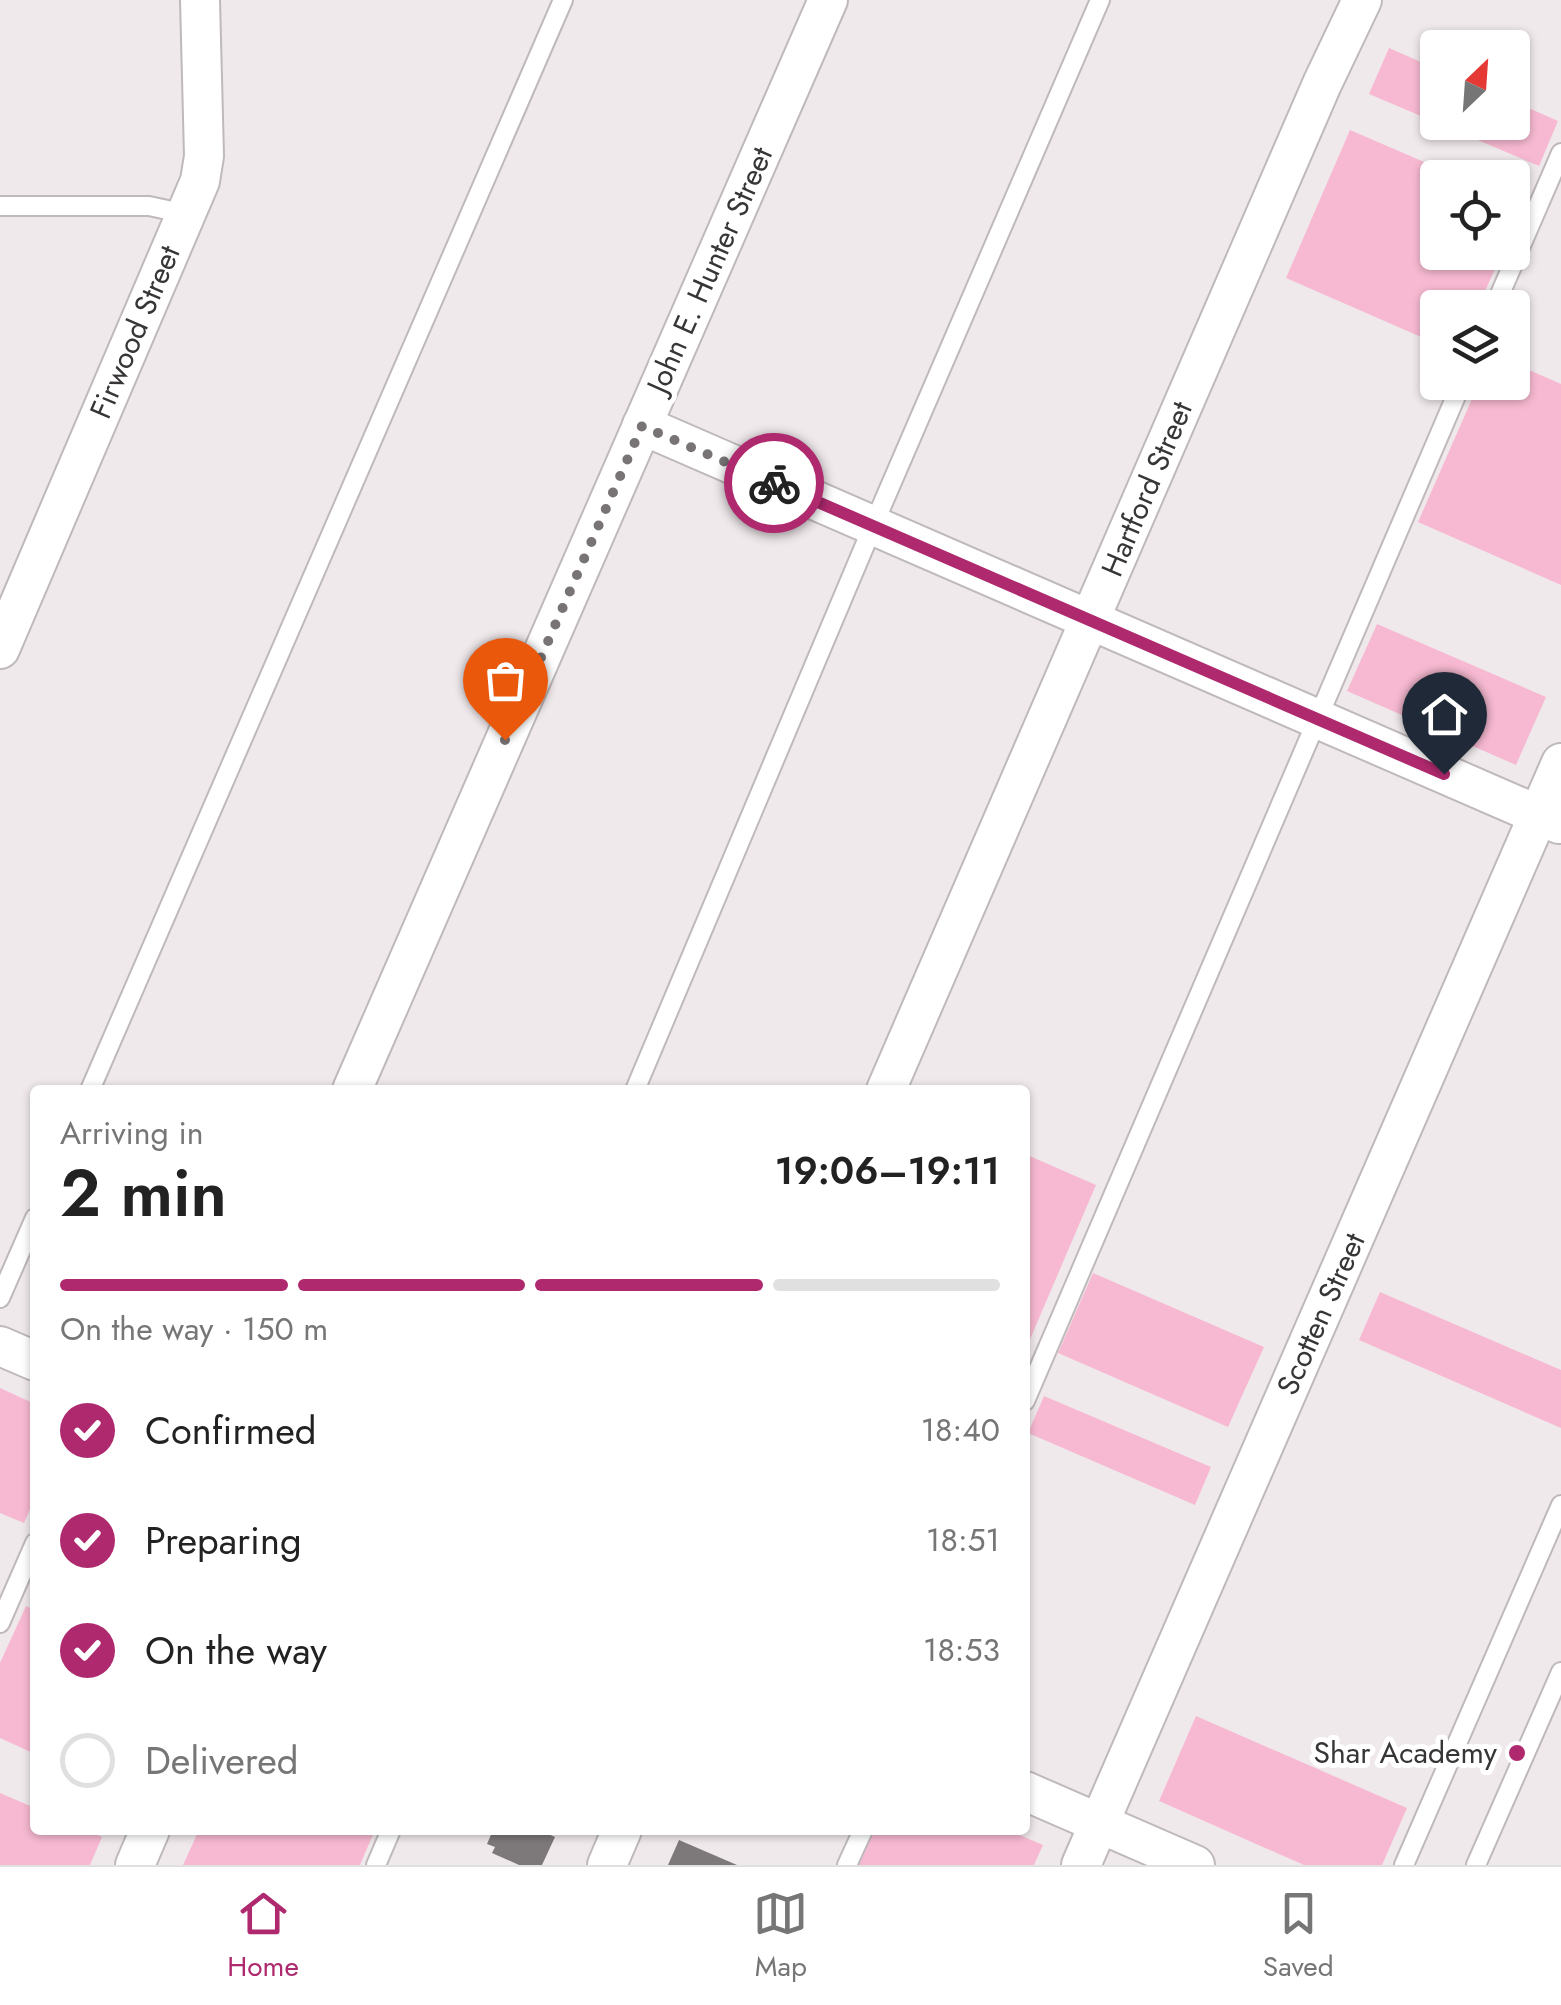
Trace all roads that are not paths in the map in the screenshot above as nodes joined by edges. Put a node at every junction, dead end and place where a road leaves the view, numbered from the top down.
1 (200, 0) edge
2 (563, 0) edge
3 (828, 0) edge
4 (1100, 0) edge
5 (1362, 0) edge
6 (1561, 153) edge
7 (0, 206) edge
8 (186, 214) junction
9 (1502, 290) edge
10 (1454, 400) edge
11 (642, 426) junction
12 (872, 526) junction
13 (1090, 621) junction
14 (0, 650) edge
15 (1317, 719) junction
16 (1561, 763) edge
17 (1550, 820) edge
18 (92, 1085) edge
19 (354, 1085) edge
20 (638, 1085) edge
21 (888, 1085) edge
22 (30, 1229) edge
23 (0, 1298) edge
24 (0, 1346) edge
25 (30, 1359) edge
26 (1030, 1389) edge
27 (1561, 1505) edge
28 (30, 1554) edge
29 (0, 1622) edge
30 (1561, 1672) edge
31 (1030, 1793) edge
32 (1100, 1823) junction
33 (148, 1835) edge
34 (389, 1835) edge
35 (620, 1835) edge
36 (861, 1835) edge
37 (135, 1865) edge
38 (376, 1865) edge
39 (607, 1865) edge
40 (847, 1865) edge
41 (1081, 1865) edge
42 (1195, 1865) edge
43 (1404, 1865) edge
44 (1476, 1865) edge

1 - 8 street, Firwood Street
2 - 18 lane
3 - 11 street, John E. Hunter Street
4 - 12 lane
5 - 13 street, Hartford Street
6 - 9 lane
7 - 8 lane
8 - 14 street, Firwood Street
10 - 15 lane
11 - 12 street
11 - 19 street, John E. Hunter Street
12 - 13 street
12 - 20 lane
13 - 15 street
13 - 21 street, Hartford Street
15 - 17 street
15 - 26 lane
16 - 17 street, Scotten Street
17 - 32 street, Scotten Street
22 - 23 lane
24 - 25 street
27 - 43 lane
28 - 29 lane
30 - 44 lane
31 - 32 street
32 - 41 street, Scotten Street
32 - 42 street
33 - 37 street
34 - 38 lane
35 - 39 street
36 - 40 lane

